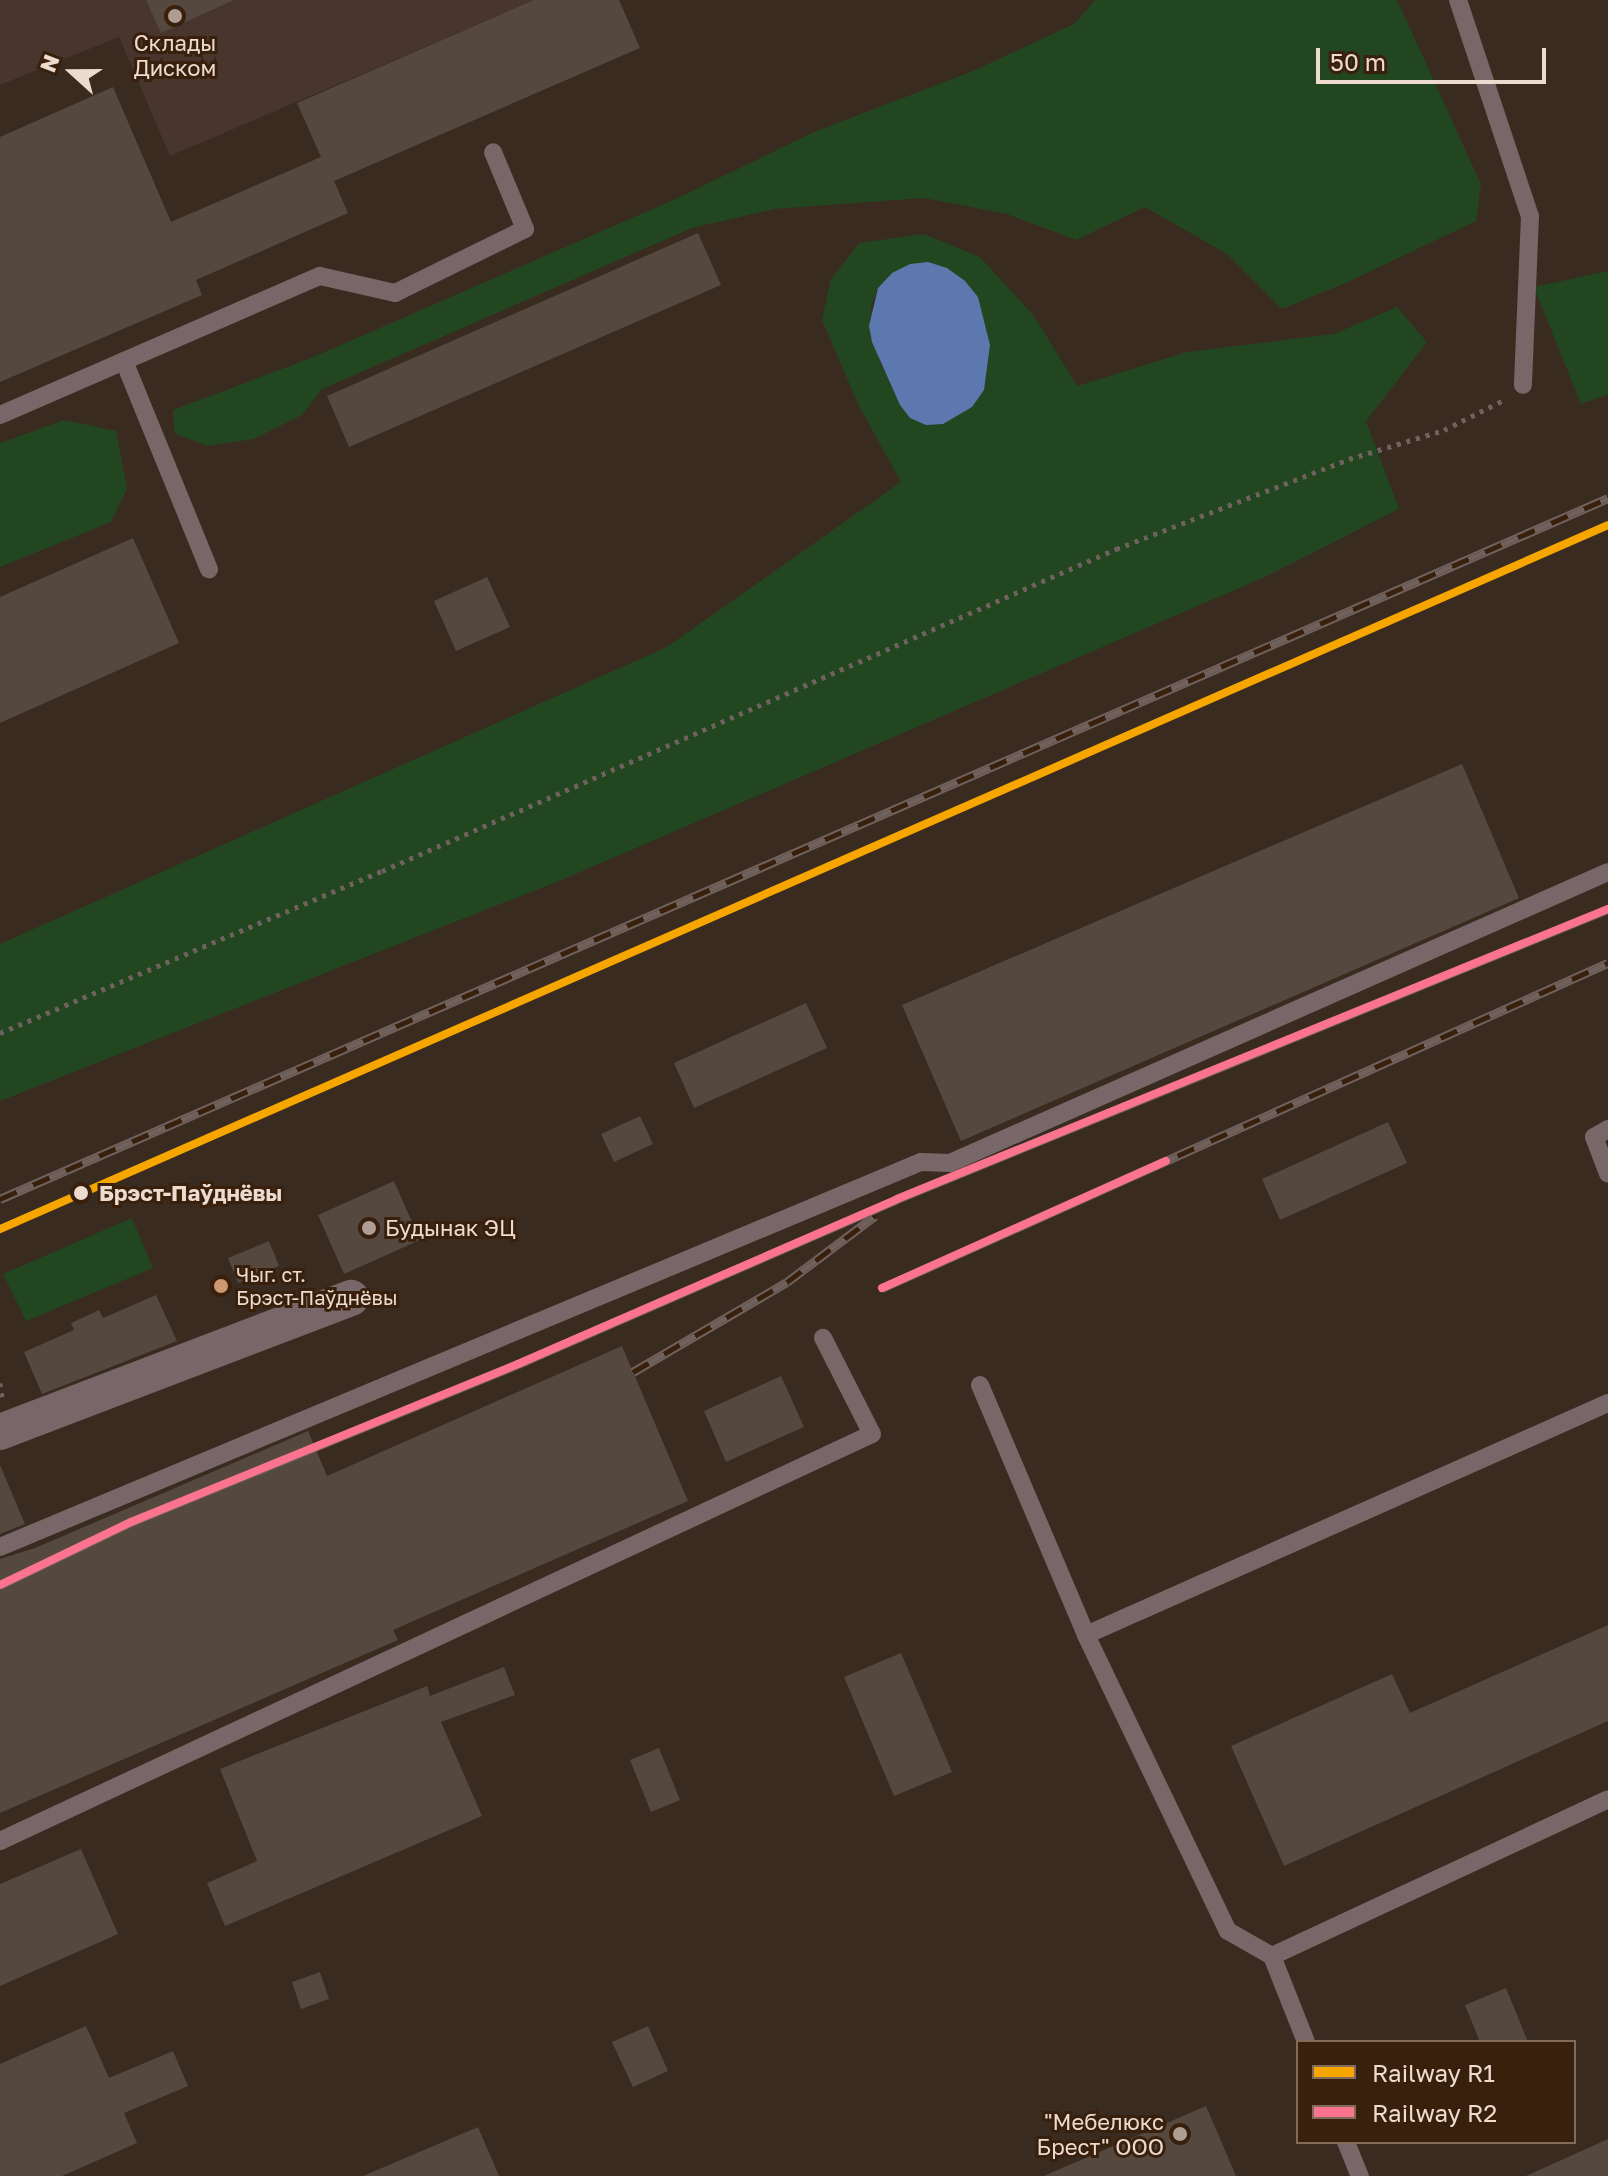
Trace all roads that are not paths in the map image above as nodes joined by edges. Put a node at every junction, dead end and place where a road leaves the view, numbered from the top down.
1 (1458, 0) edge
2 (493, 152) dead end
3 (124, 361) junction
4 (1523, 385) road end
5 (0, 415) edge
6 (209, 569) dead end
7 (1608, 872) edge
8 (1608, 1129) edge
9 (1608, 1173) edge
10 (351, 1298) dead end
11 (823, 1338) dead end
12 (980, 1385) dead end
13 (1608, 1403) edge
14 (0, 1432) edge
15 (0, 1547) edge
16 (1086, 1635) junction
17 (1608, 1799) edge
18 (0, 1841) edge
19 (1272, 1956) junction
20 (1305, 2040) edge
21 (1347, 2144) edge
22 (1360, 2176) edge

1 - 4 lane
2 - 3 lane
3 - 5 lane
3 - 6 lane
7 - 15 lane
8 - 9 lane
10 - 14 street
11 - 18 lane
12 - 16 lane
13 - 16 lane
16 - 19 lane
17 - 19 lane
19 - 20 lane
21 - 22 lane

